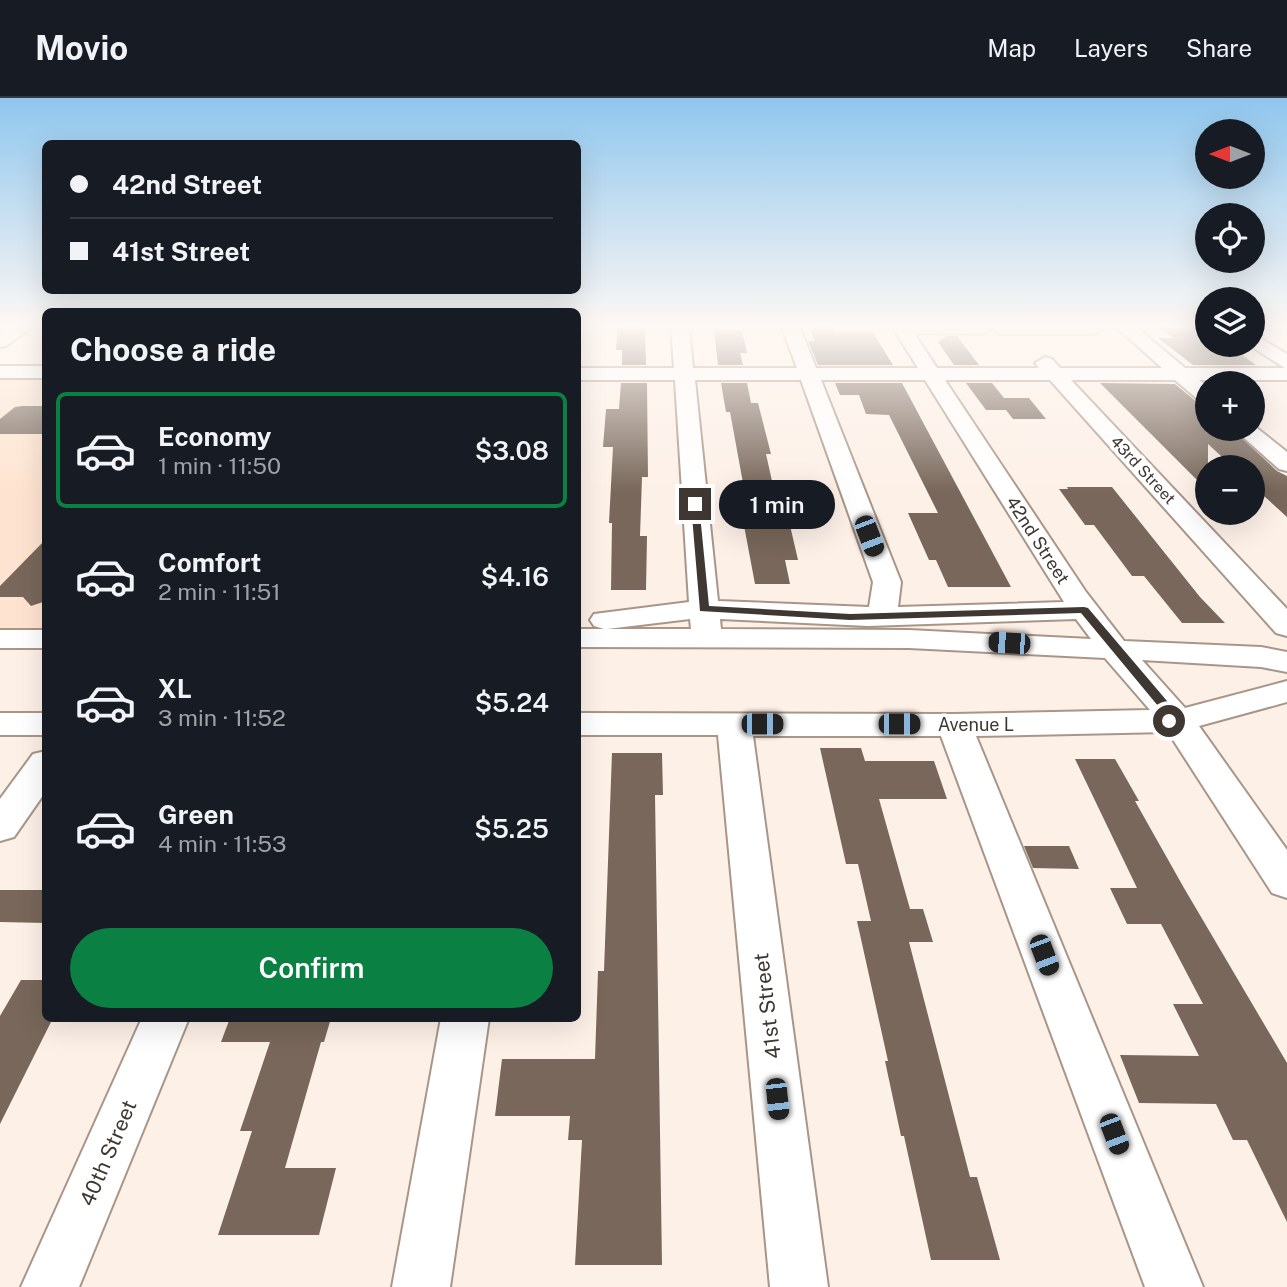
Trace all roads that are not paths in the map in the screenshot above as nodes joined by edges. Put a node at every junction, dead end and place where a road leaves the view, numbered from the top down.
1 (685, 380) edge
2 (810, 380) edge
3 (935, 380) edge
4 (1060, 380) edge
5 (1259, 441) edge
6 (1287, 464) edge
7 (1084, 610) junction
8 (877, 615) junction
9 (0, 617) edge
10 (581, 621) edge
11 (705, 623) junction
12 (1287, 627) edge
13 (581, 638) edge
14 (22, 639) edge
15 (1115, 650) junction
16 (1287, 662) edge
17 (1287, 691) edge
18 (1178, 721) junction
19 (0, 724) edge
20 (42, 724) edge
21 (581, 724) edge
22 (734, 724) junction
23 (954, 724) junction
24 (42, 769) edge
25 (0, 827) edge
26 (1287, 882) edge
27 (164, 1022) edge
28 (464, 1022) edge
29 (50, 1287) edge
30 (421, 1287) edge
31 (799, 1287) edge
32 (1174, 1287) edge

1 - 11 street
2 - 8 street
3 - 7 street, 42nd Street
4 - 12 street, 43rd Street
5 - 6 street
7 - 8 street
7 - 15 street, 42nd Street
8 - 11 street
9 - 14 street
10 - 11 street
11 - 13 street
11 - 15 street
15 - 16 street
15 - 18 street, 42nd Street
17 - 18 street, Avenue L
18 - 23 street, Avenue L
18 - 26 street, 42nd Street
19 - 20 street
21 - 22 street, Avenue L
22 - 23 street, Avenue L
22 - 31 street, 41st Street
23 - 32 street
24 - 25 street
27 - 29 street, 40th Street
28 - 30 street

